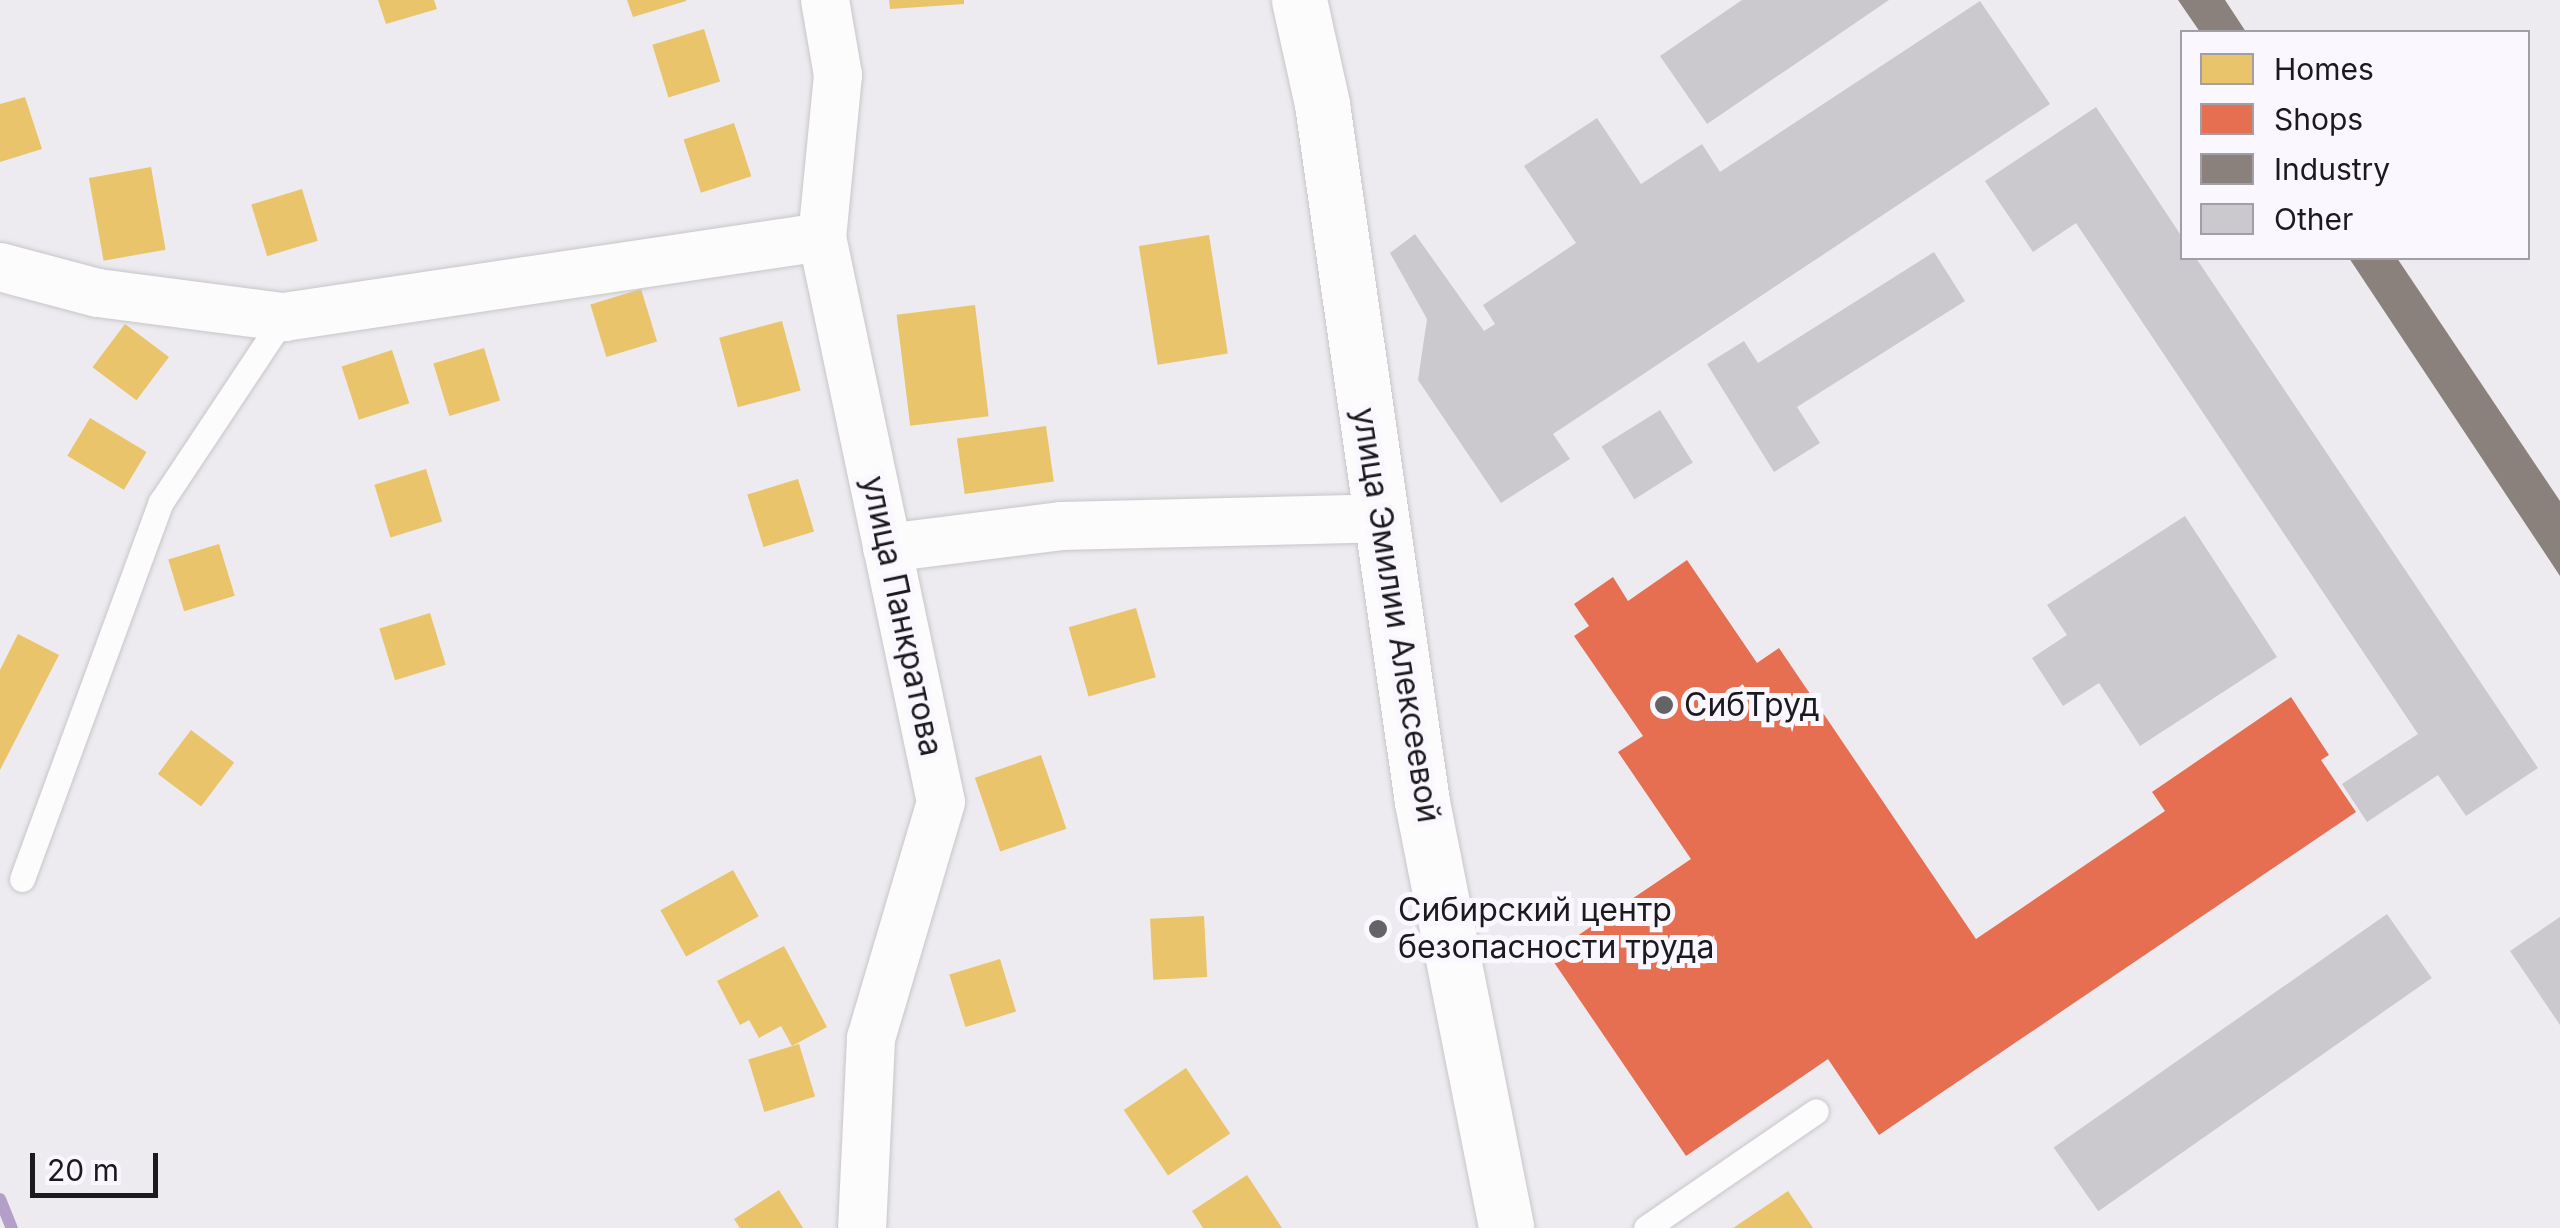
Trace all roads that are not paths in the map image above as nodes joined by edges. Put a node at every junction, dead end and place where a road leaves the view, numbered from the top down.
1 (825, 0) edge
2 (1299, 0) edge
3 (822, 237) junction
4 (0, 267) edge
5 (284, 317) junction
6 (1380, 518) junction
7 (887, 548) junction
8 (22, 879) dead end
9 (1816, 1111) dead end
10 (862, 1228) edge
11 (1506, 1228) edge
12 (1646, 1228) edge

1 - 3 street, улица Панкратова
2 - 6 street, улица Эмилии Алексеевой
3 - 5 street
3 - 7 street, улица Панкратова
4 - 5 street
5 - 8 lane
6 - 7 street
6 - 11 street, улица Эмилии Алексеевой
7 - 10 street, улица Панкратова
9 - 12 lane

